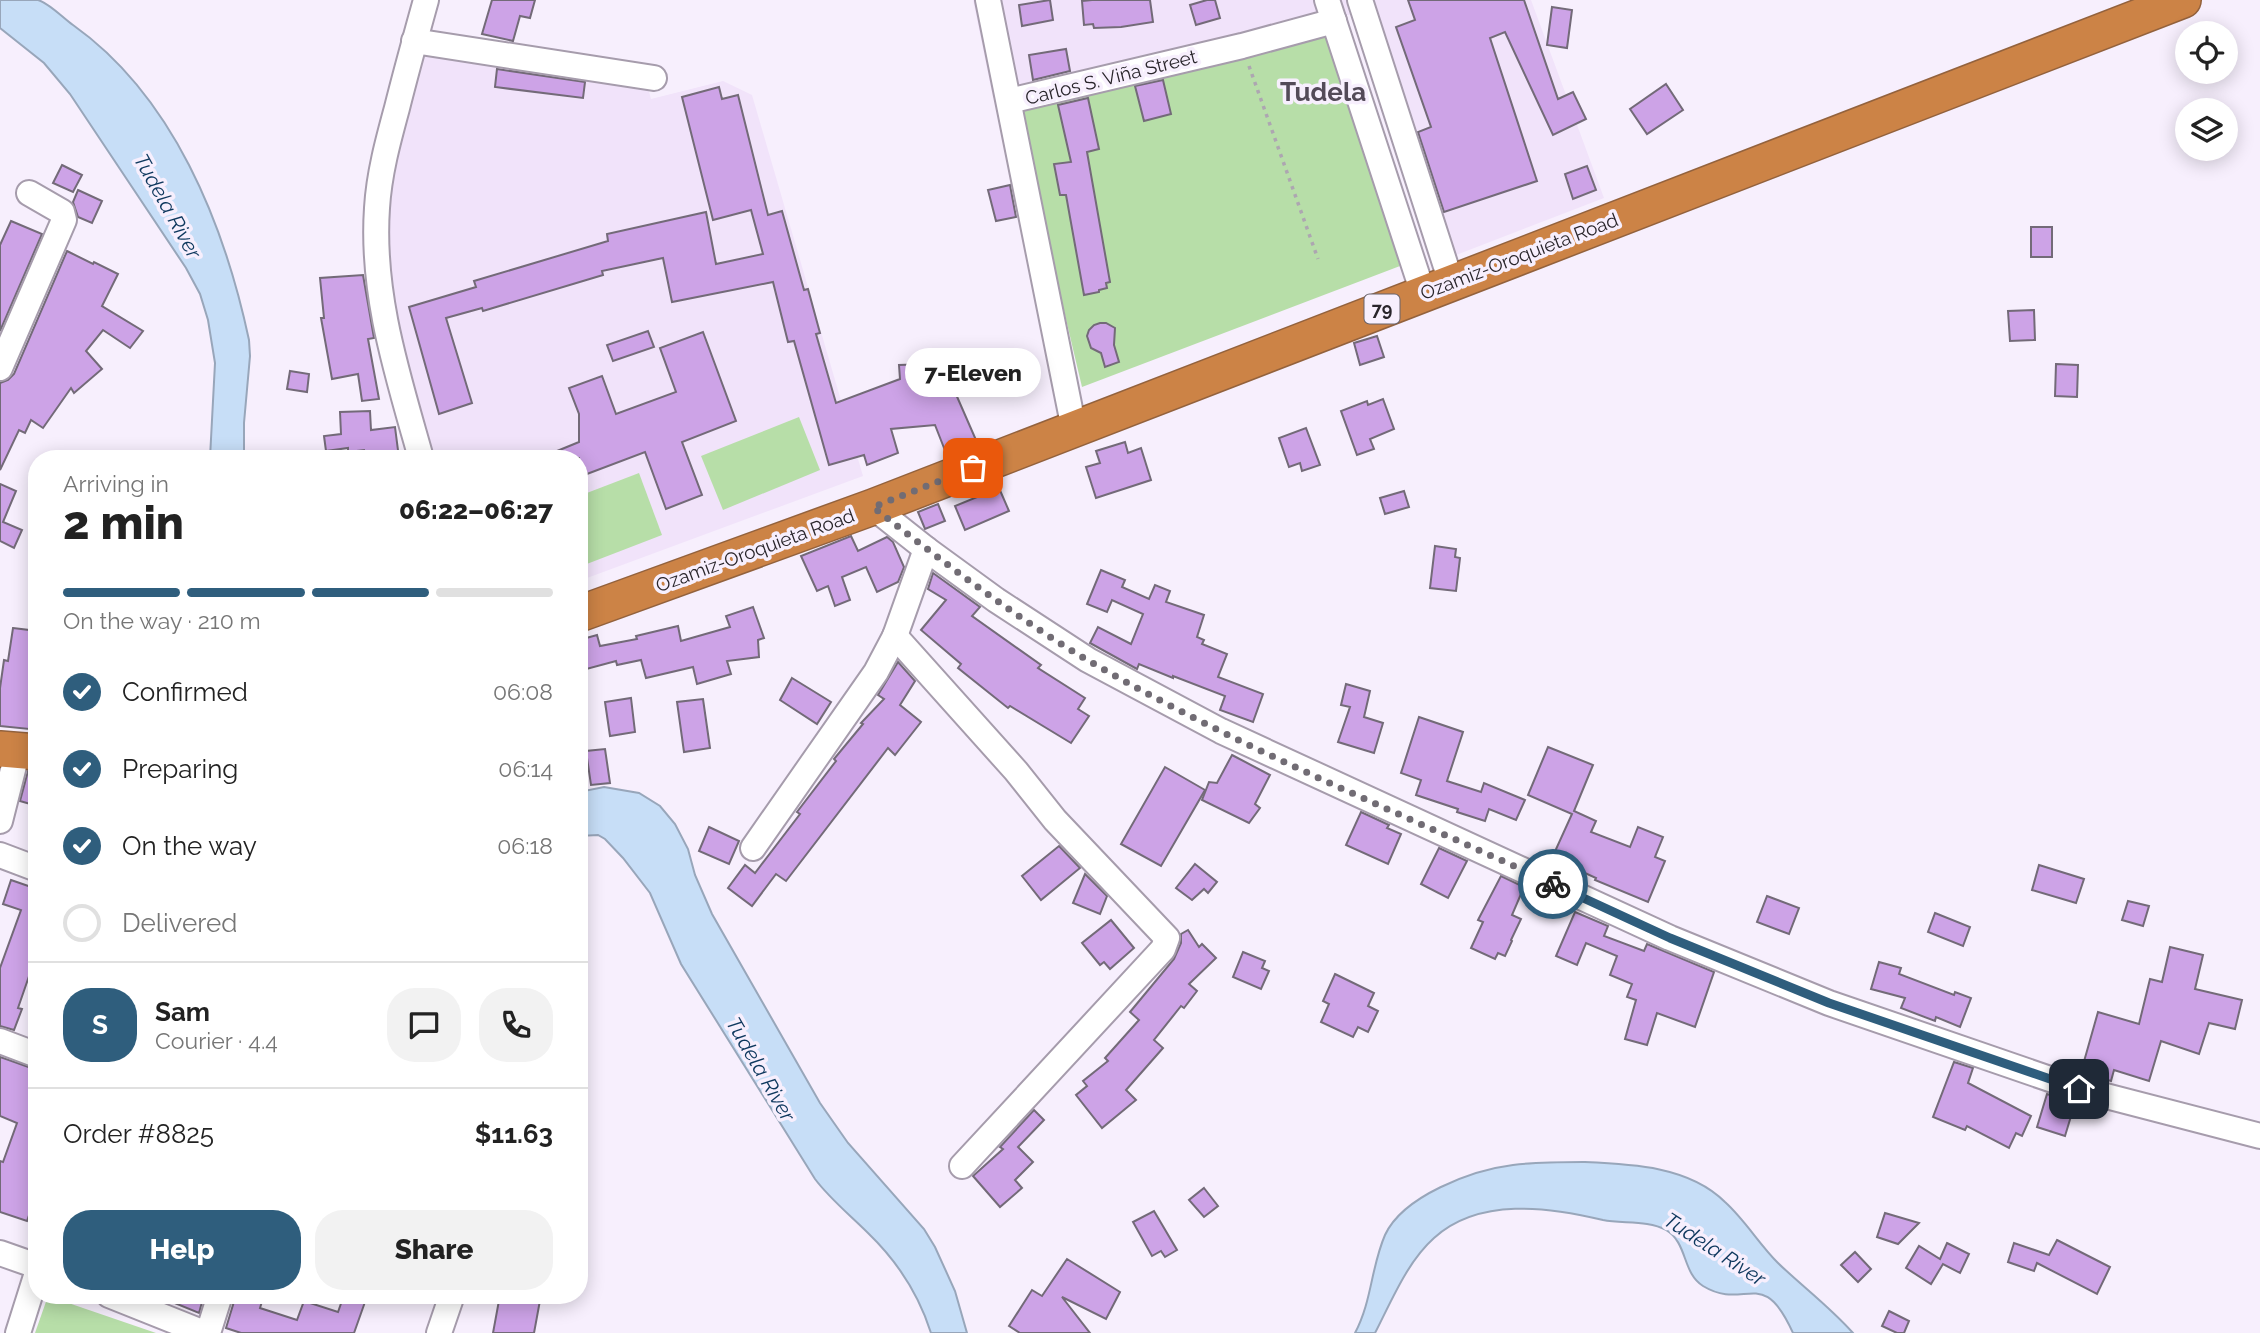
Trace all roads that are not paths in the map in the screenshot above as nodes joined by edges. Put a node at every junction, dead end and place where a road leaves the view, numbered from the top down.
1 (426, 0) edge
2 (988, 0) edge
3 (1360, 0) edge
4 (2183, 0) edge
5 (1331, 11) edge
6 (414, 41) junction
7 (654, 78) dead end
8 (1010, 101) junction
9 (29, 193) dead end
10 (1437, 287) junction
11 (1, 365) edge
12 (1074, 429) junction
13 (419, 450) edge
14 (873, 507) junction
15 (926, 549) junction
16 (588, 611) edge
17 (895, 636) junction
18 (18, 750) edge
19 (0, 821) edge
20 (753, 848) dead end
21 (0, 855) edge
22 (28, 866) edge
23 (0, 1041) edge
24 (28, 1052) edge
25 (2260, 1136) edge
26 (962, 1166) dead end
27 (0, 1252) edge
28 (28, 1260) edge
29 (28, 1291) edge
30 (131, 1304) edge
31 (217, 1304) edge
32 (449, 1304) edge
33 (18, 1333) edge
34 (206, 1333) edge
35 (439, 1333) edge

1 - 6 street
2 - 8 street
3 - 10 street
4 - 10 highway, Ozamiz-Oroquieta Road / 79
5 - 8 street, Carlos S. Viña Street
5 - 10 street, Carlos S. Viña Street
6 - 7 street
6 - 13 street
8 - 12 street, Carlos S. Viña Street
9 - 11 street
10 - 12 highway, Ozamiz-Oroquieta Road / 79
12 - 14 highway, Ozamiz-Oroquieta Road / 79
14 - 15 street
14 - 16 highway, Ozamiz-Oroquieta Road / 79
15 - 17 street
15 - 25 street
17 - 20 street
17 - 26 street
18 - 19 street
21 - 22 street
23 - 24 street
27 - 28 street
29 - 33 street
30 - 34 street
31 - 34 street
32 - 35 street

